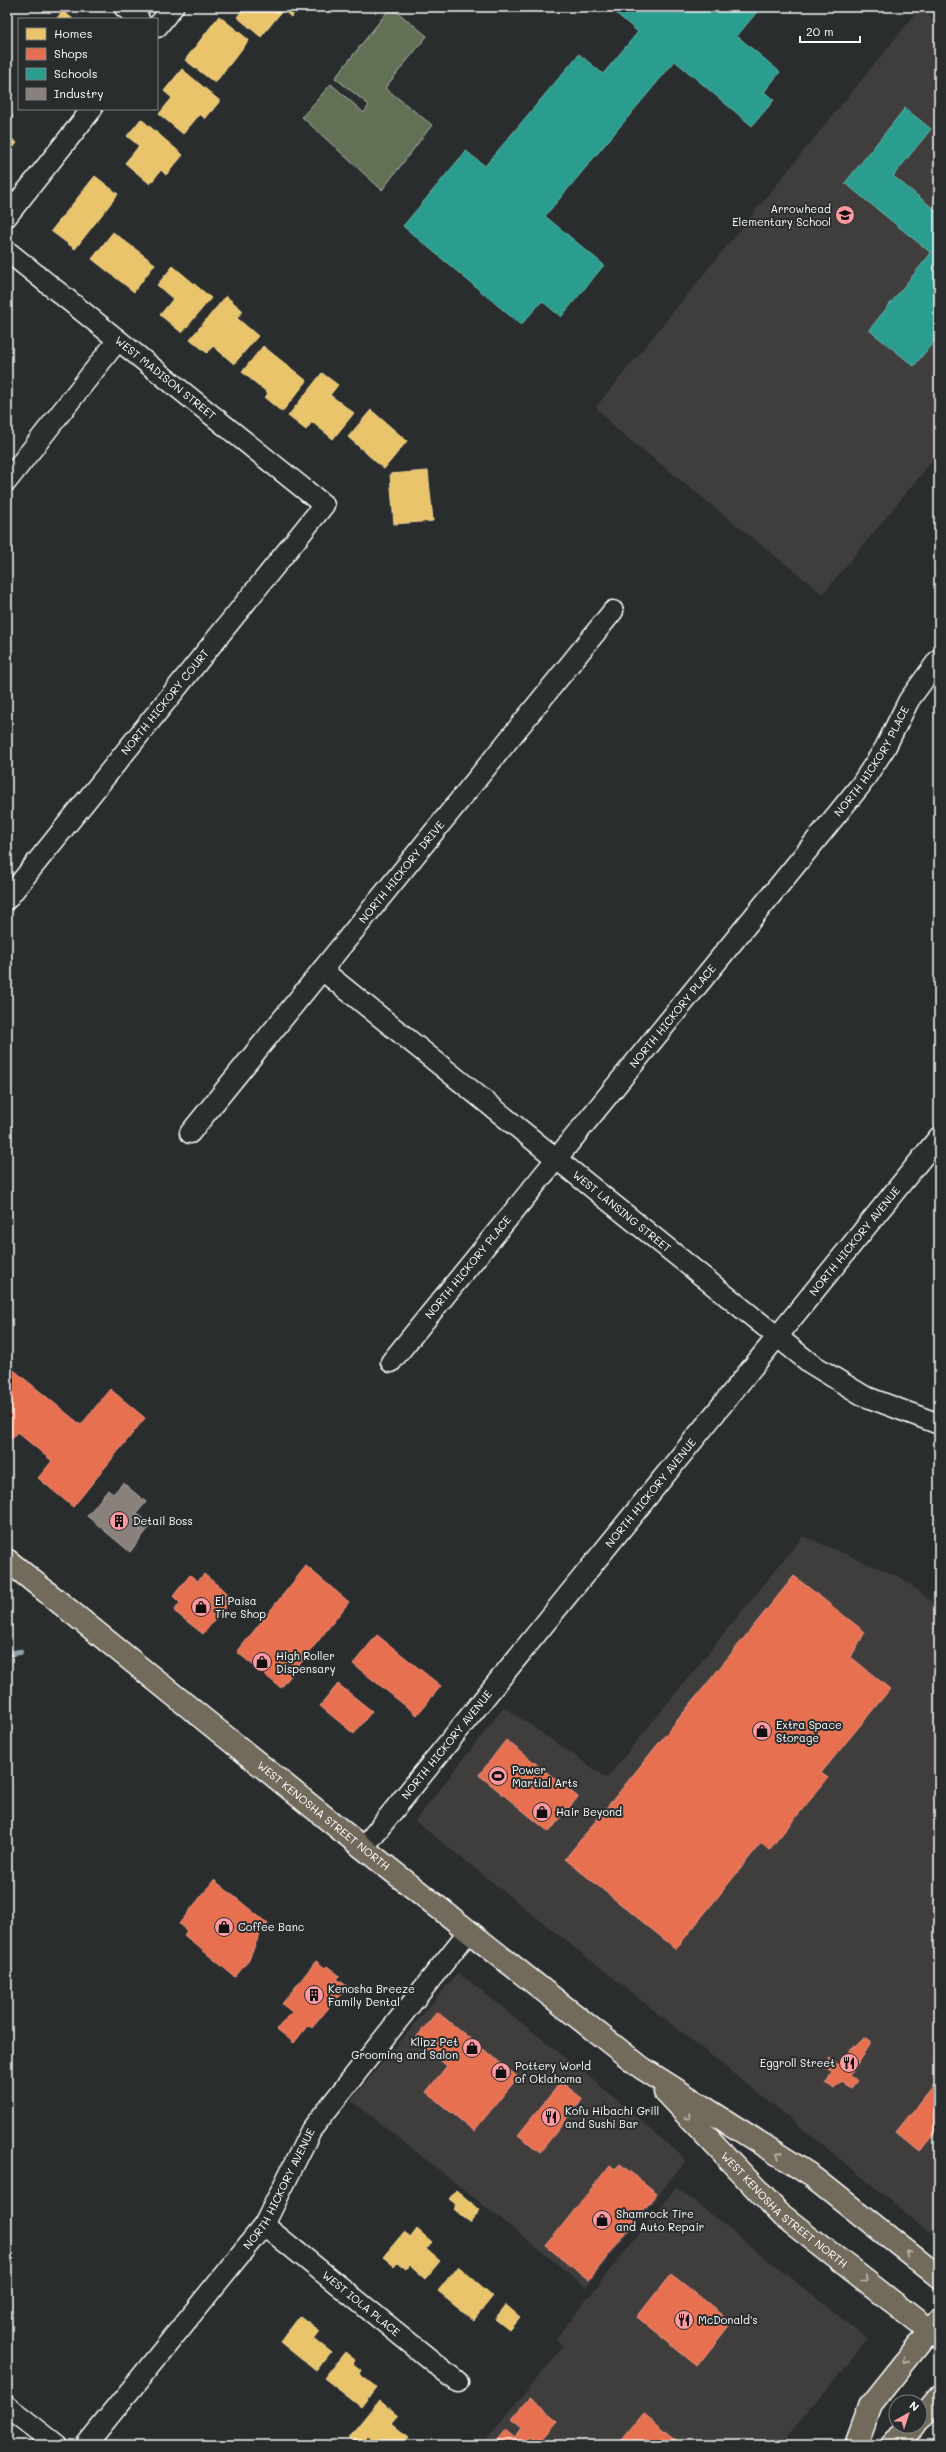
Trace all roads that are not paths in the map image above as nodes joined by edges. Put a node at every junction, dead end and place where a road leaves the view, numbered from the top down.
1 (124, 7) edge
2 (173, 7) edge
3 (138, 18) edge
4 (158, 26) edge
5 (91, 110) edge
6 (7, 216) edge
7 (7, 251) edge
8 (118, 340) junction
9 (7, 481) edge
10 (324, 505) joint
11 (614, 611) dead end
12 (939, 659) edge
13 (7, 899) edge
14 (322, 970) junction
15 (190, 1133) dead end
16 (939, 1137) edge
17 (557, 1159) junction
18 (776, 1336) junction
19 (391, 1362) dead end
20 (939, 1424) edge
21 (7, 1560) edge
22 (363, 1848) junction
23 (469, 1931) junction
24 (642, 2068) junction
25 (264, 2225) junction
26 (939, 2277) edge
27 (936, 2329) edge
28 (458, 2382) dead end
29 (939, 2397) edge
30 (7, 2406) edge
31 (928, 2410) edge
32 (905, 2434) edge
33 (57, 2445) edge
34 (86, 2445) edge
35 (856, 2445) edge
36 (892, 2445) edge

1 - 3 street
2 - 4 street
5 - 6 street
7 - 8 street, WEST MADISON STREET
8 - 9 street
8 - 10 street, WEST MADISON STREET
10 - 13 street, NORTH HICKORY COURT
11 - 14 street, NORTH HICKORY DRIVE
12 - 17 street, NORTH HICKORY PLACE
14 - 15 street, NORTH HICKORY DRIVE
14 - 17 street, WEST LANSING STREET
16 - 18 street, NORTH HICKORY AVENUE
17 - 18 street, WEST LANSING STREET
17 - 19 street, NORTH HICKORY PLACE
18 - 20 street, WEST LANSING STREET
18 - 22 street, NORTH HICKORY AVENUE
21 - 22 main road, WEST KENOSHA STREET NORTH
22 - 23 main road, WEST KENOSHA STREET NORTH
23 - 24 main road, WEST KENOSHA STREET NORTH
23 - 25 street, NORTH HICKORY AVENUE
26 -> 24 main road, WEST KENOSHA STREET NORTH
24 -> 27 main road, WEST KENOSHA STREET NORTH
25 - 28 street, WEST IOLA PLACE
25 - 34 street, NORTH HICKORY AVENUE
27 -> 35 main road
29 - 31 main road
30 - 33 street
32 - 36 main road

